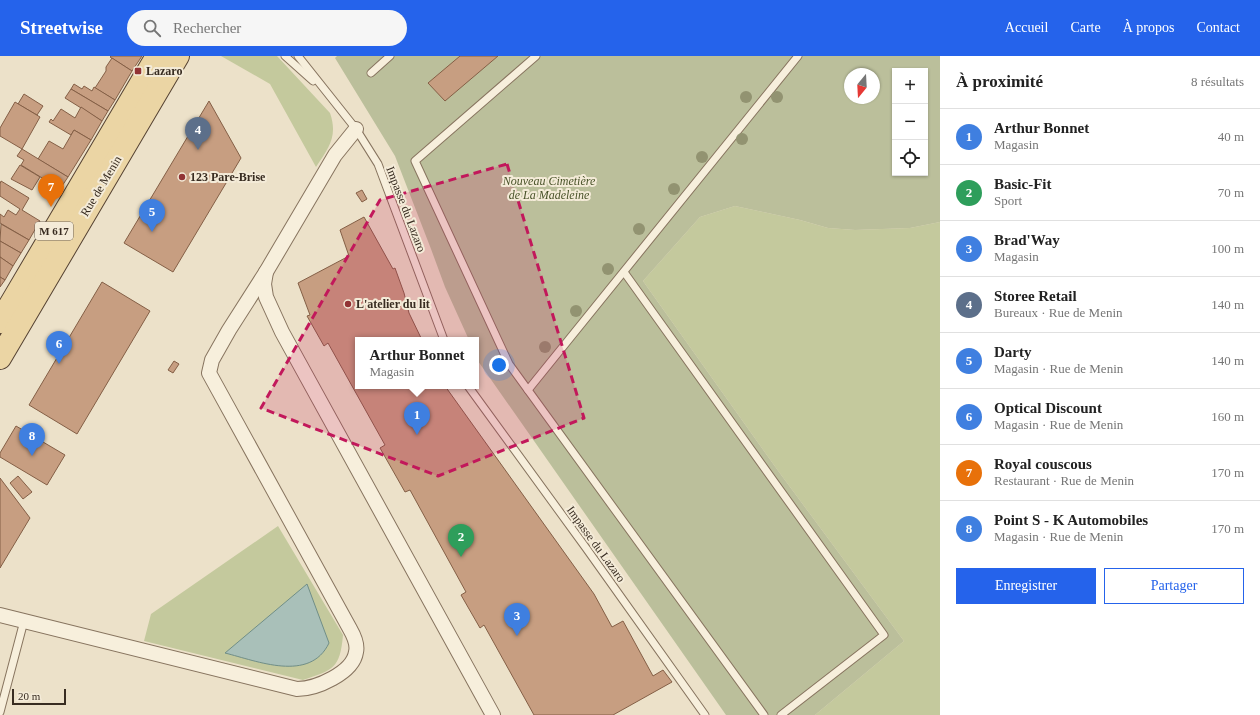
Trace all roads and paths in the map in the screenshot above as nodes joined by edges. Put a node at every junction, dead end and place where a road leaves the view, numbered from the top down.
1 (157, 56) edge
2 (178, 56) edge
3 (286, 56) edge
4 (298, 56) edge
5 (390, 56) edge
6 (536, 56) edge
7 (798, 56) edge
8 (371, 73) dead end
9 (330, 96) junction
10 (356, 129) junction
11 (266, 272) junction
12 (624, 272) junction
13 (0, 322) edge
14 (443, 337) edge
15 (3, 346) edge
16 (470, 389) edge
17 (528, 390) junction
18 (0, 615) edge
19 (24, 621) junction
20 (0, 712) edge
21 (493, 715) edge
22 (705, 715) edge
23 (764, 715) edge
24 (781, 715) edge

1 - 13 main road, Rue de Menin / M 617
2 - 15 main road, Rue de Menin / M 617
3 - 9 lane
4 - 9 lane
5 - 8 lane
6 - 17 lane
7 - 12 lane
9 - 10 lane, Impasse du Lazaro
10 - 11 street
10 - 14 lane, Impasse du Lazaro
11 - 19 street
11 - 21 street
12 - 17 lane
12 - 24 lane
16 - 22 lane, Impasse du Lazaro
17 - 23 lane
18 - 19 street
19 - 20 lane

